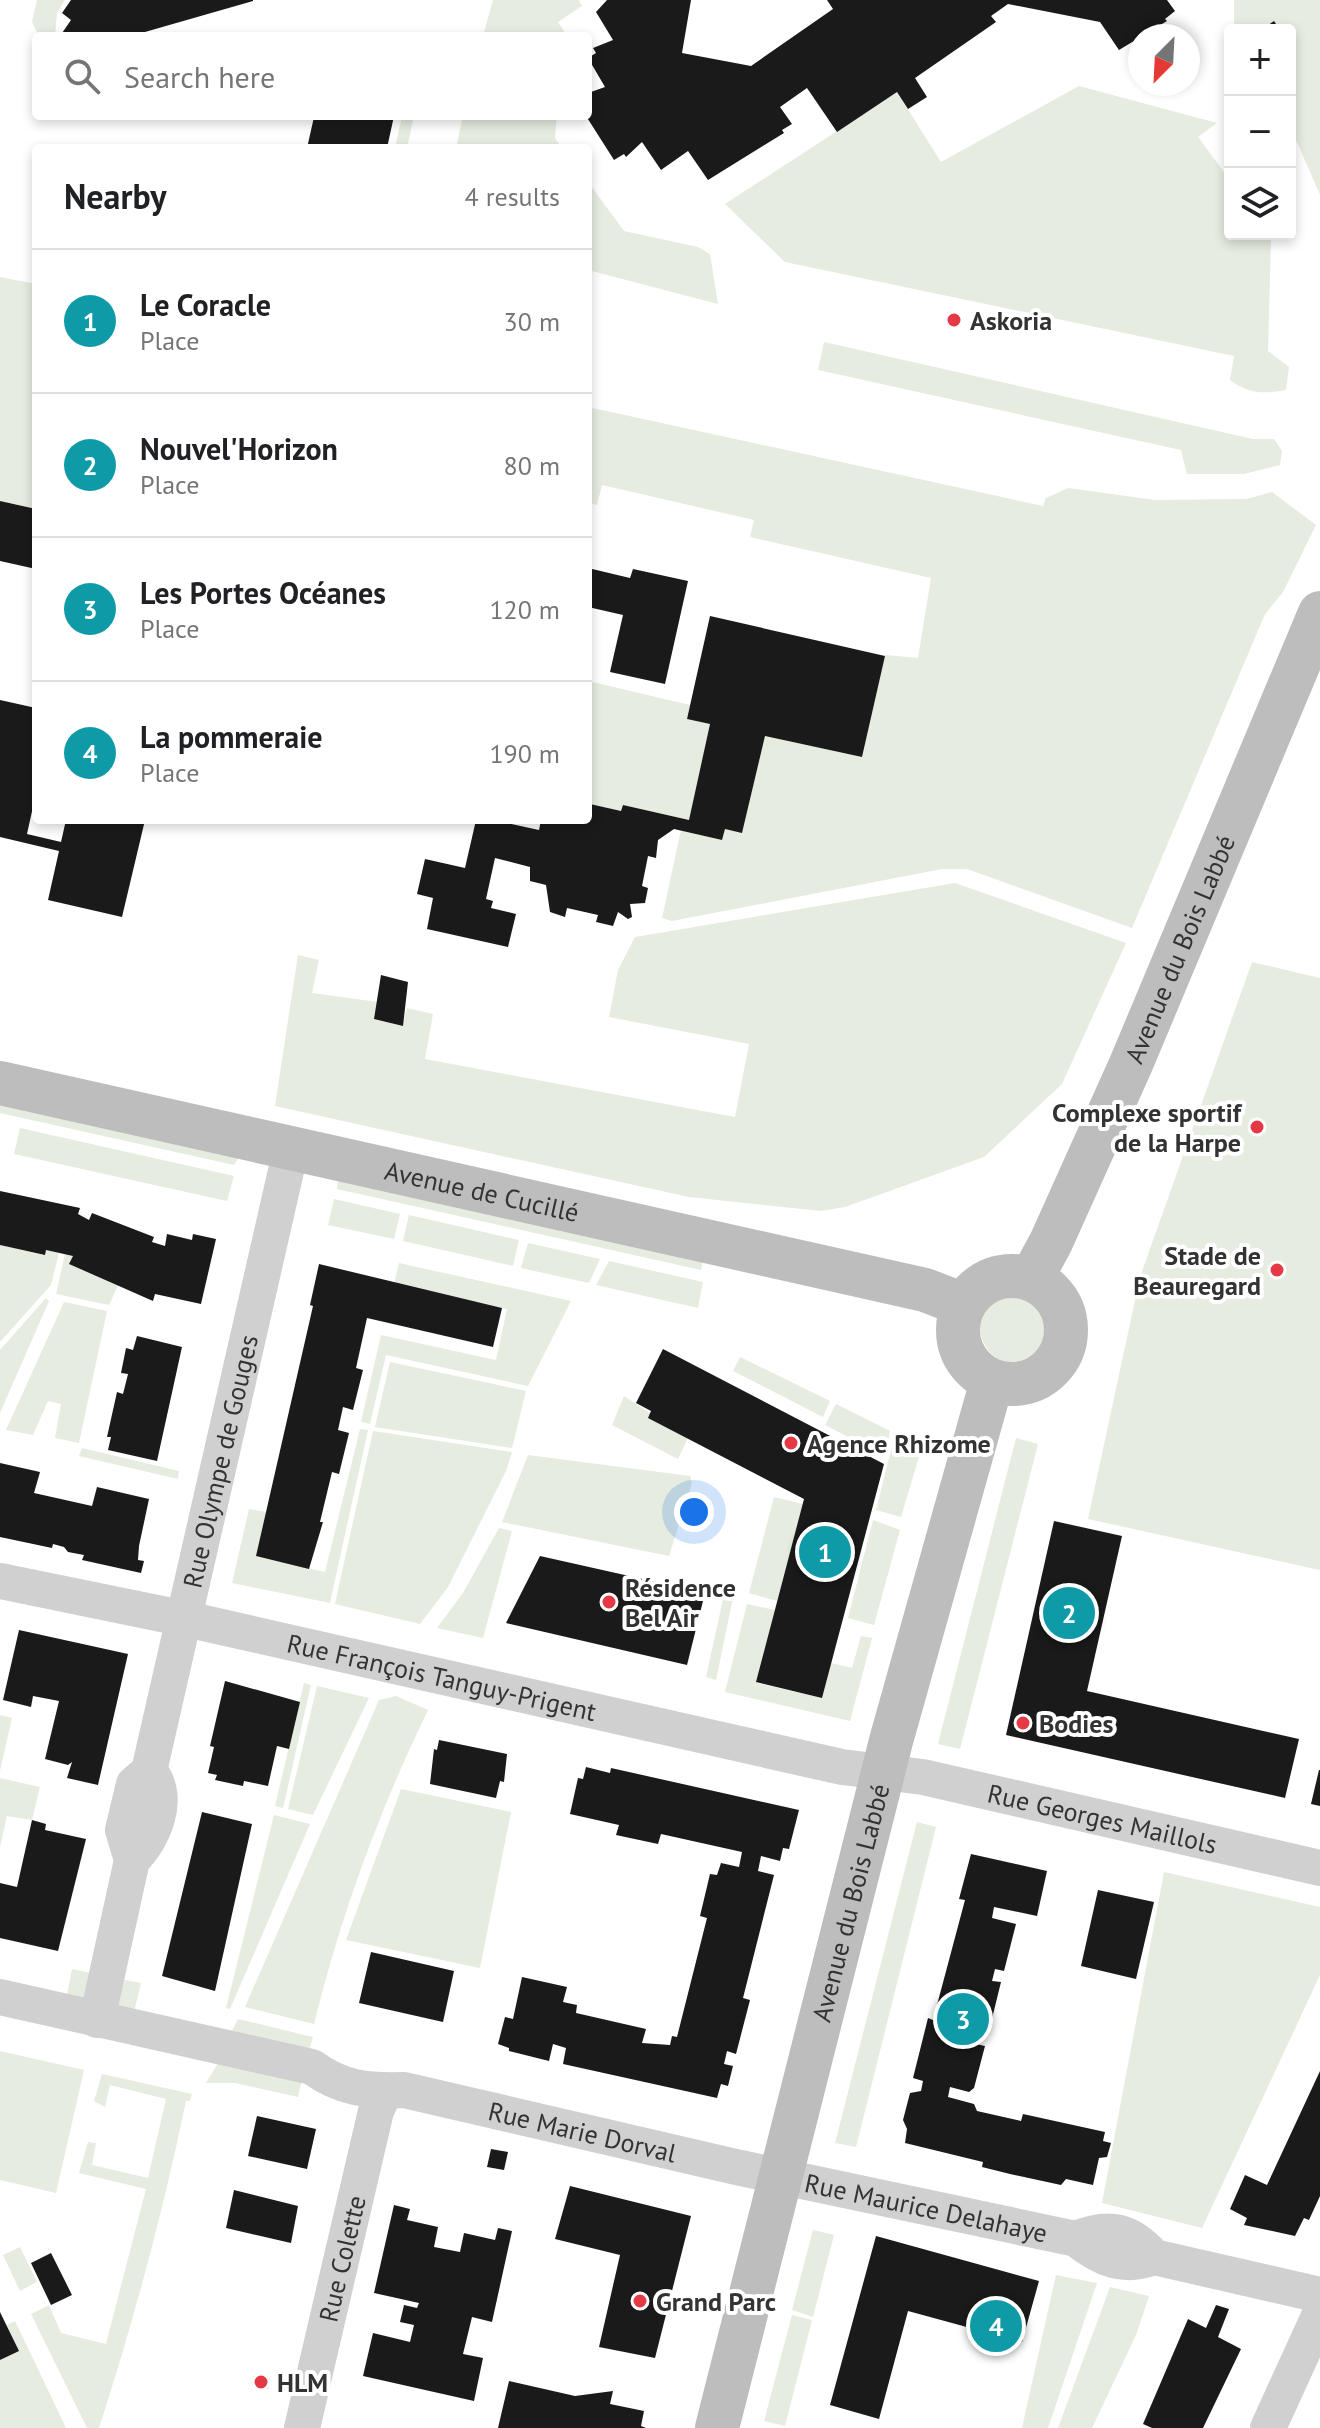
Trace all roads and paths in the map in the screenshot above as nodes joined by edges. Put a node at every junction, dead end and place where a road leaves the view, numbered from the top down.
1 (1320, 613) edge
2 (0, 1083) edge
3 (291, 1149) junction
4 (1031, 1279) junction
5 (964, 1305) junction
6 (992, 1381) junction
7 (0, 1581) edge
8 (186, 1619) junction
9 (883, 1772) junction
10 (1320, 1868) edge
11 (0, 1997) edge
12 (97, 2020) junction
13 (385, 2091) junction
14 (779, 2174) junction
15 (1320, 2295) edge
16 (1320, 2314) edge
17 (302, 2428) edge
18 (717, 2428) edge
19 (1268, 2428) edge

1 - 4 street, Avenue du Bois Labbé
2 - 3 street, Avenue de Cucillé
3 - 5 street, Avenue de Cucillé
3 - 8 street, Rue Olympe de Gouges
4 - 5 street
4 - 6 street
5 - 6 street
6 - 9 street, Avenue du Bois Labbé
7 - 8 street, Rue François Tanguy-Prigent
8 - 9 street, Rue François Tanguy-Prigent
8 - 12 street, Rue Olympe de Gouges
9 - 10 street, Rue Georges Maillols
9 - 14 street, Avenue du Bois Labbé
11 - 12 street, Rue Marie Dorval
12 - 13 street, Rue Marie Dorval
13 - 14 street, Rue Marie Dorval
13 - 17 street, Rue Colette
14 - 15 street, Rue Maurice Delahaye
14 - 18 street, Avenue du Bois Labbé
16 - 19 street

